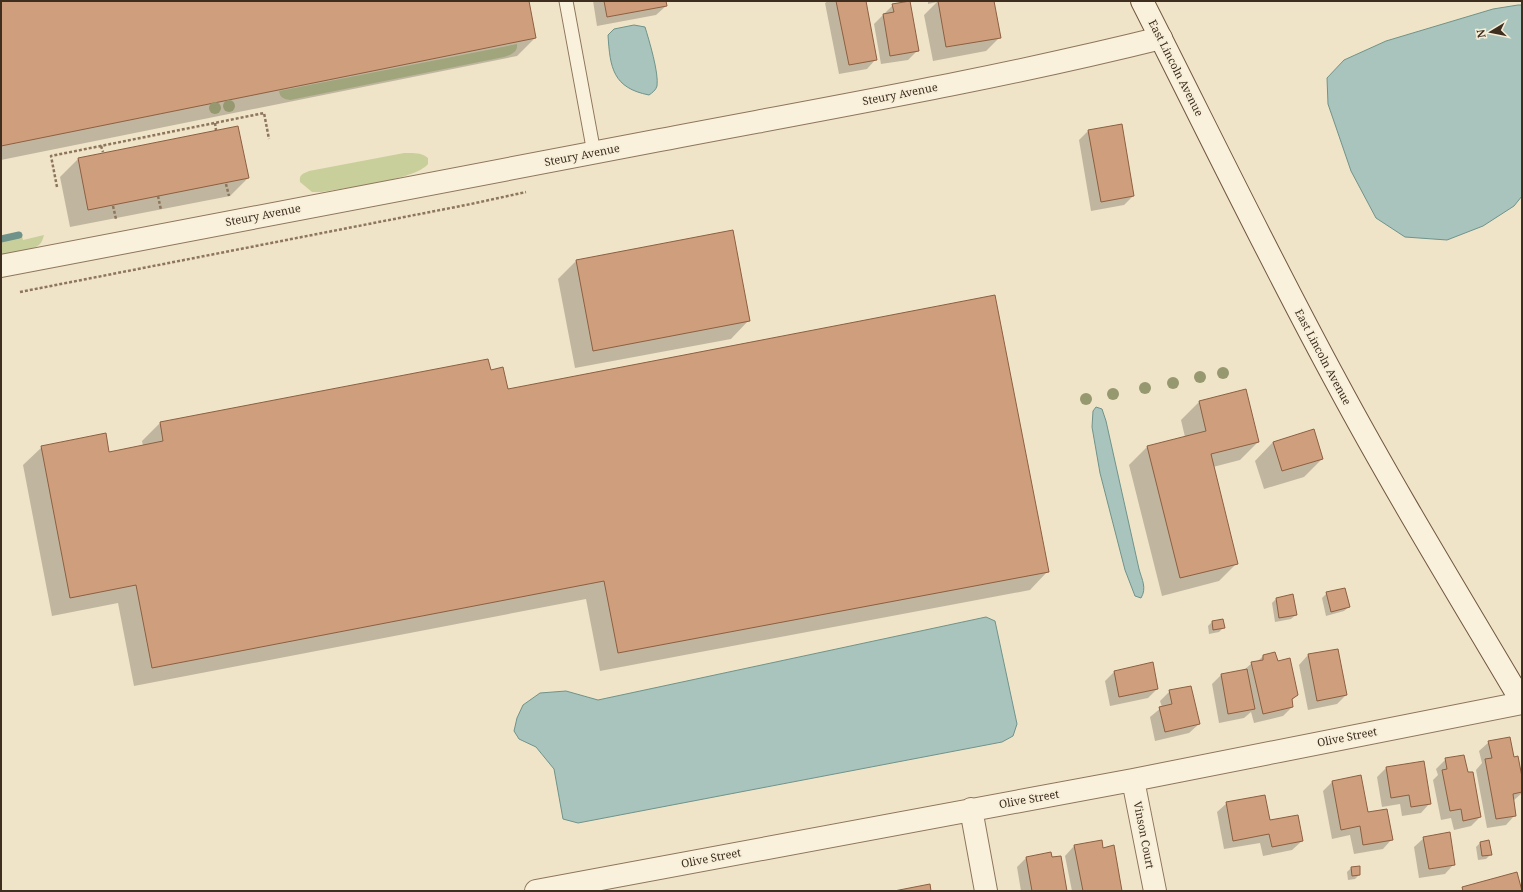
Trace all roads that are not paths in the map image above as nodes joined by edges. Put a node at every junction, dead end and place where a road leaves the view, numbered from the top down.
1 (566, 1) edge
2 (1142, 1) edge
3 (1161, 38) junction
4 (594, 153) junction
5 (1, 266) edge
6 (1522, 703) edge
7 (1133, 780) junction
8 (971, 809) junction
9 (536, 891) edge
10 (986, 891) edge
11 (1154, 891) edge

1 - 4 lane
2 - 3 street, East Lincoln Avenue
3 - 4 street, Steury Avenue
3 - 6 street, East Lincoln Avenue
4 - 5 street, Steury Avenue
6 - 7 street, Olive Street
7 - 8 street, Olive Street
7 - 11 street, Vinson Court
8 - 9 street, Olive Street
8 - 10 street

